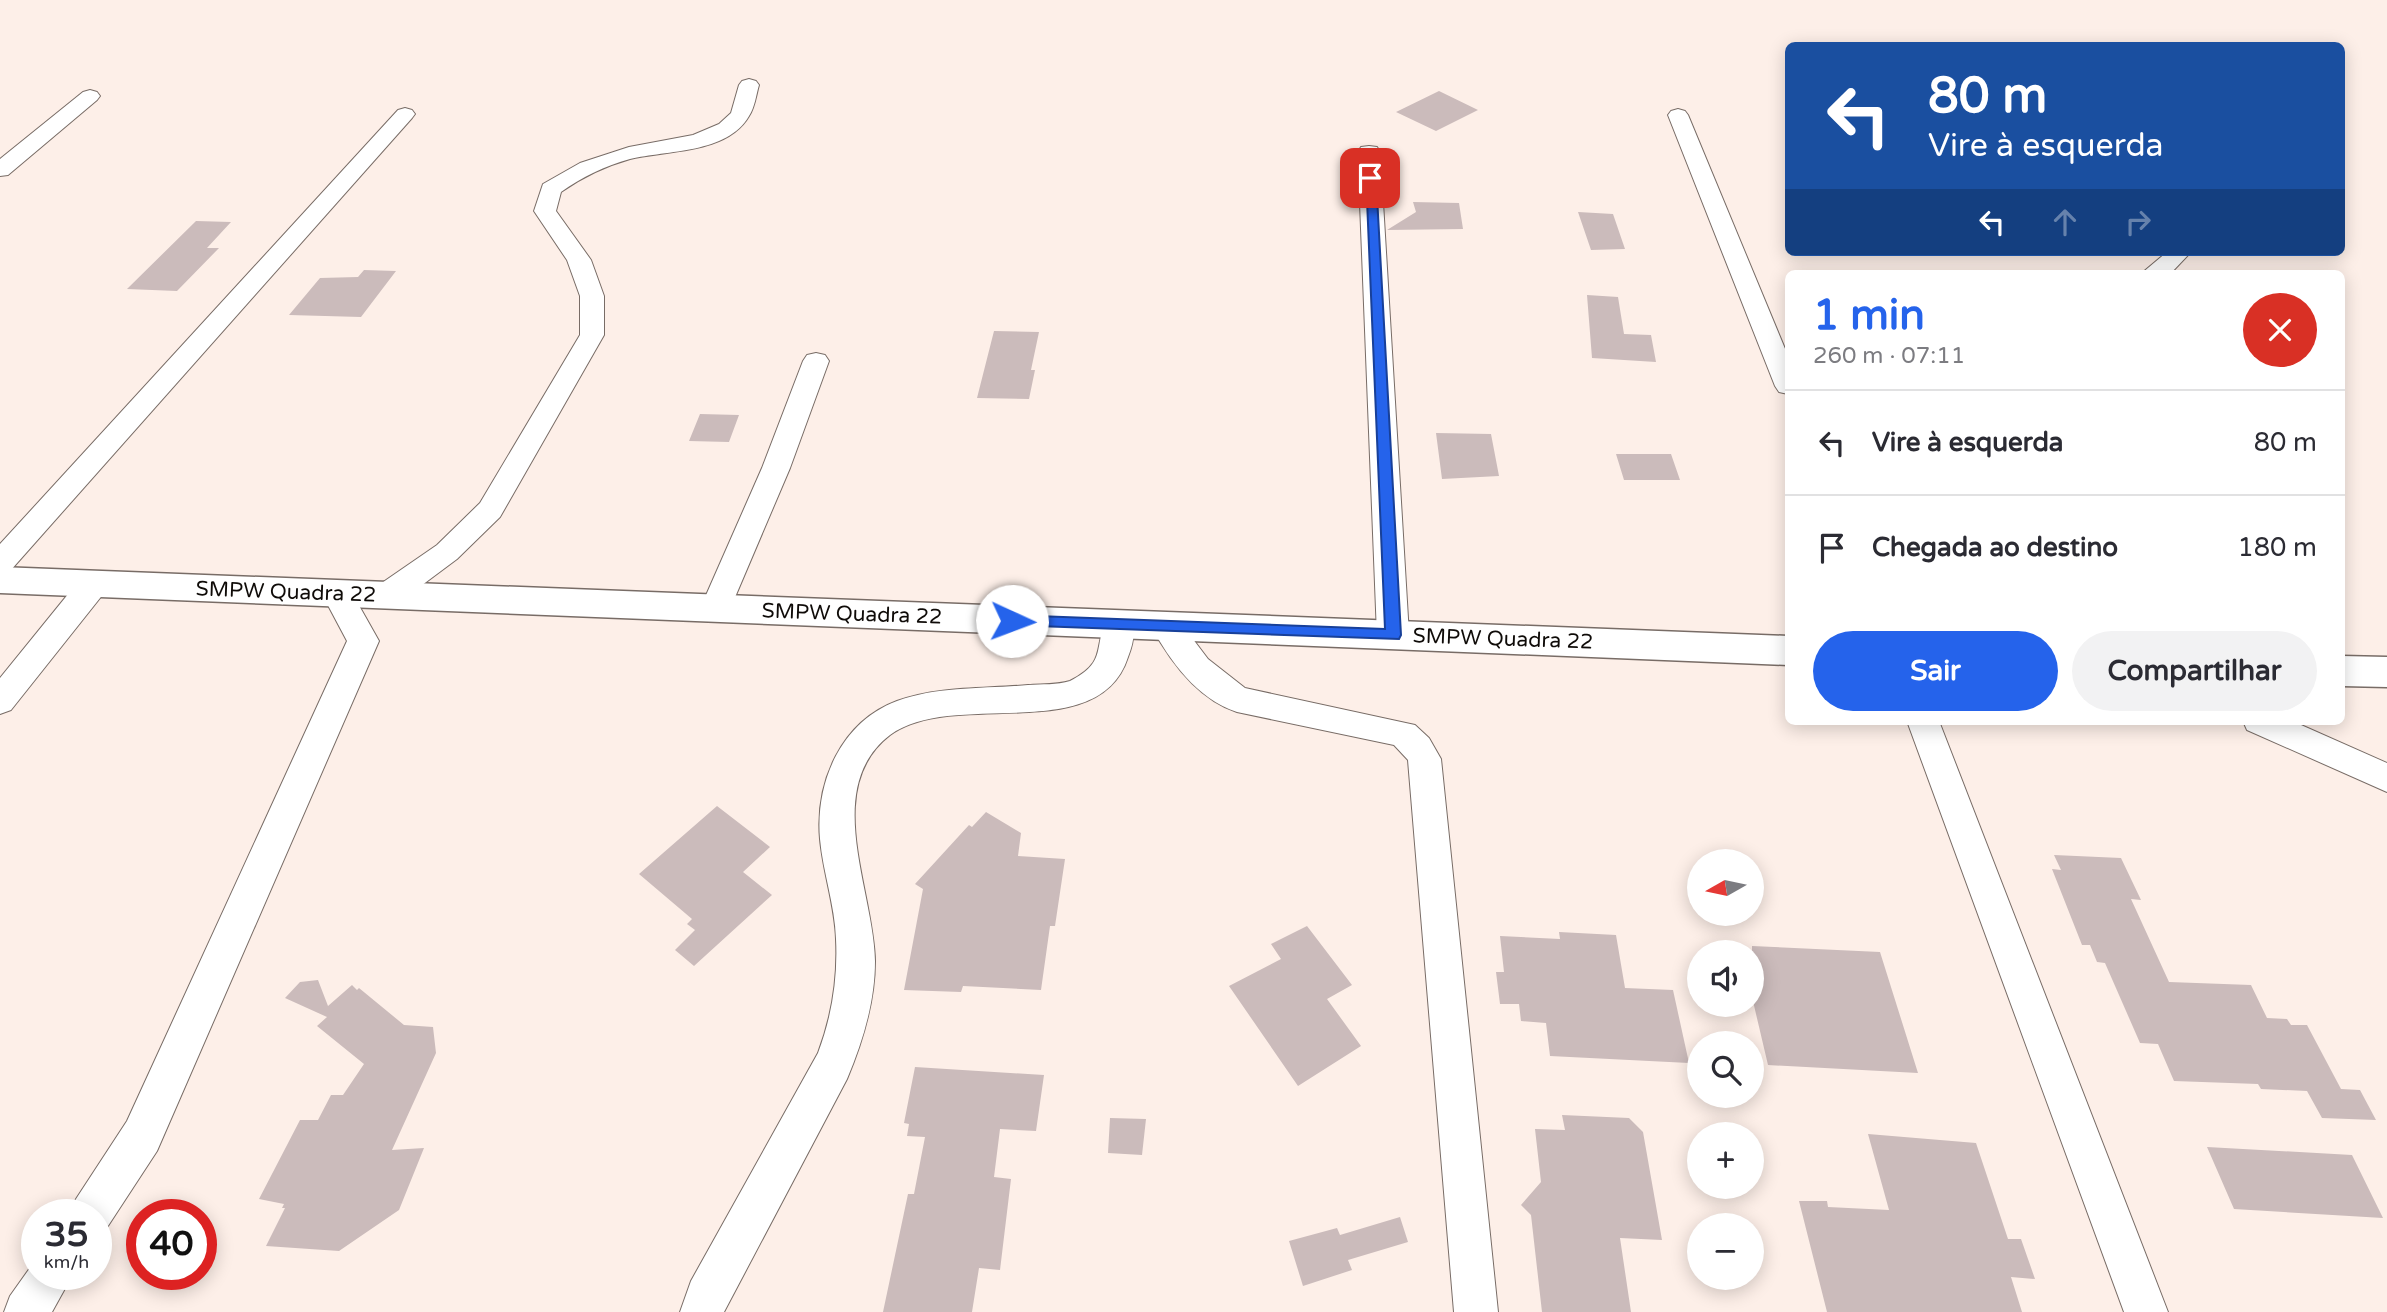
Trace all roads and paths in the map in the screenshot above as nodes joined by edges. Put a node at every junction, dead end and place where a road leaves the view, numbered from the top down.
1 (749, 85) dead end
2 (90, 96) dead end
3 (405, 114) dead end
4 (1678, 116) dead end
5 (1369, 152) dead end
6 (0, 170) edge
7 (2176, 256) edge
8 (2159, 270) edge
9 (816, 361) dead end
10 (1785, 379) edge
11 (0, 563) edge
12 (0, 580) edge
13 (93, 585) junction
14 (337, 594) junction
15 (387, 596) junction
16 (715, 609) junction
17 (1119, 625) junction
18 (1166, 626) junction
19 (1393, 635) junction
20 (1785, 651) edge
21 (0, 701) edge
22 (1925, 725) edge
23 (2268, 725) edge
24 (2387, 778) edge
25 (101, 1199) edge
26 (40, 1290) edge
27 (26, 1312) edge
28 (702, 1312) edge
29 (1476, 1312) edge
30 (2146, 1312) edge

1 - 15 street
2 - 6 street
3 - 11 street
4 - 10 street
5 - 19 street
7 - 8 street
9 - 16 street
12 - 13 street, SMPW Quadra 22
13 - 14 street, SMPW Quadra 22
13 - 21 street
14 - 15 street, SMPW Quadra 22
14 - 25 street
15 - 16 street, SMPW Quadra 22
16 - 17 street, SMPW Quadra 22
17 - 18 street, SMPW Quadra 22
17 - 28 street
18 - 19 street, SMPW Quadra 22
18 - 29 street
19 - 20 street, SMPW Quadra 22
22 - 30 street
23 - 24 street
26 - 27 street

